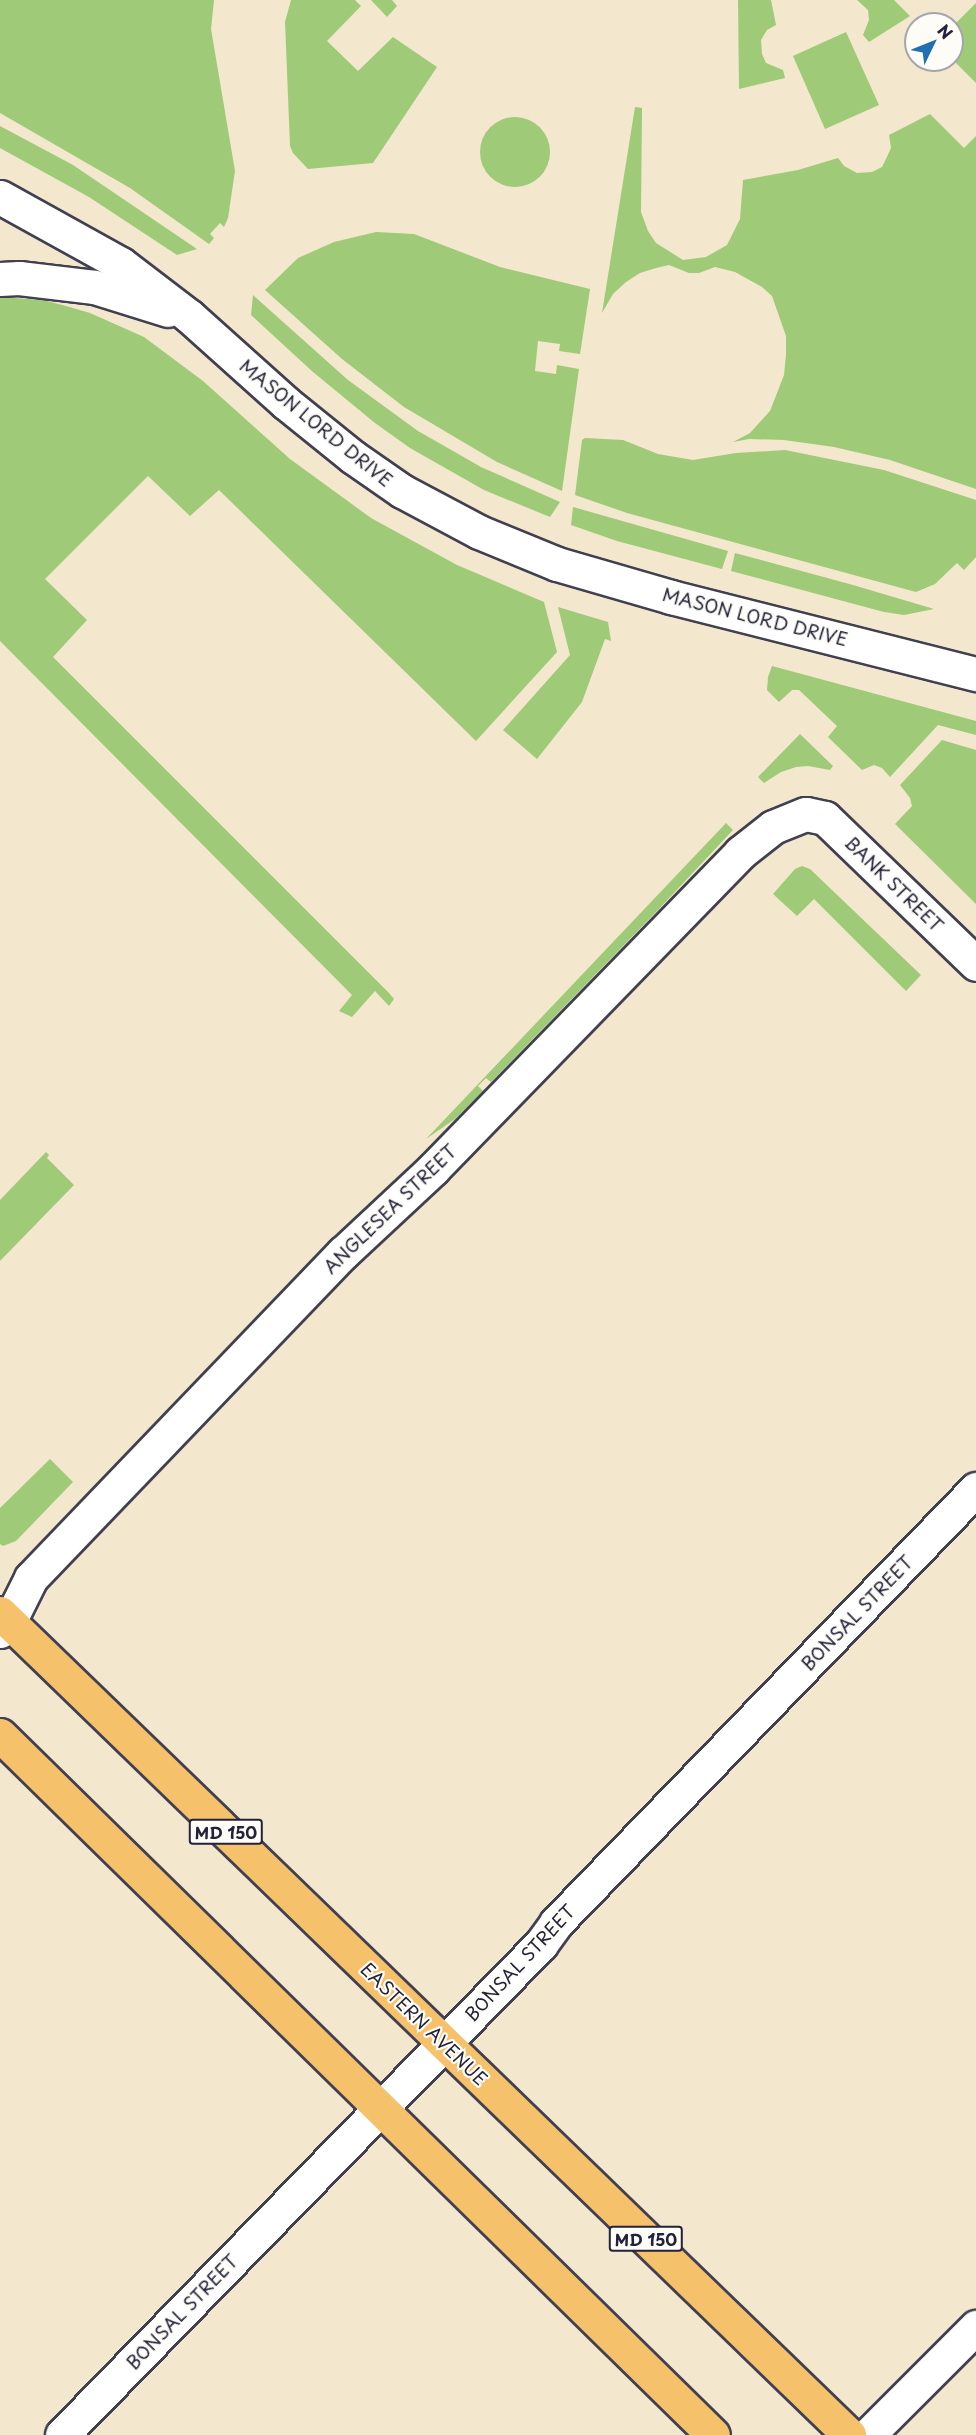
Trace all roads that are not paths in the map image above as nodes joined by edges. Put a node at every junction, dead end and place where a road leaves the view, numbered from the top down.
1 (0, 196) edge
2 (0, 279) edge
3 (189, 316) junction
4 (976, 674) edge
5 (806, 814) joint
6 (976, 964) edge
7 (976, 1489) edge
8 (3, 1622) edge
9 (0, 1735) edge
10 (443, 2043) junction
11 (380, 2108) junction
12 (976, 2327) edge
13 (62, 2435) edge
14 (713, 2435) edge
15 (849, 2435) edge
16 (868, 2435) edge

1 - 3 street, MASON LORD DRIVE
2 - 3 street
3 - 4 street, MASON LORD DRIVE
5 - 6 street, BANK STREET
5 - 8 street, ANGLESEA STREET
7 - 10 street, BONSAL STREET
8 - 10 main road, EASTERN AVENUE / MD 150
9 - 11 main road
10 - 11 street, BONSAL STREET
10 - 15 main road, EASTERN AVENUE / MD 150
11 - 13 street, BONSAL STREET
11 - 14 main road
12 - 16 street

